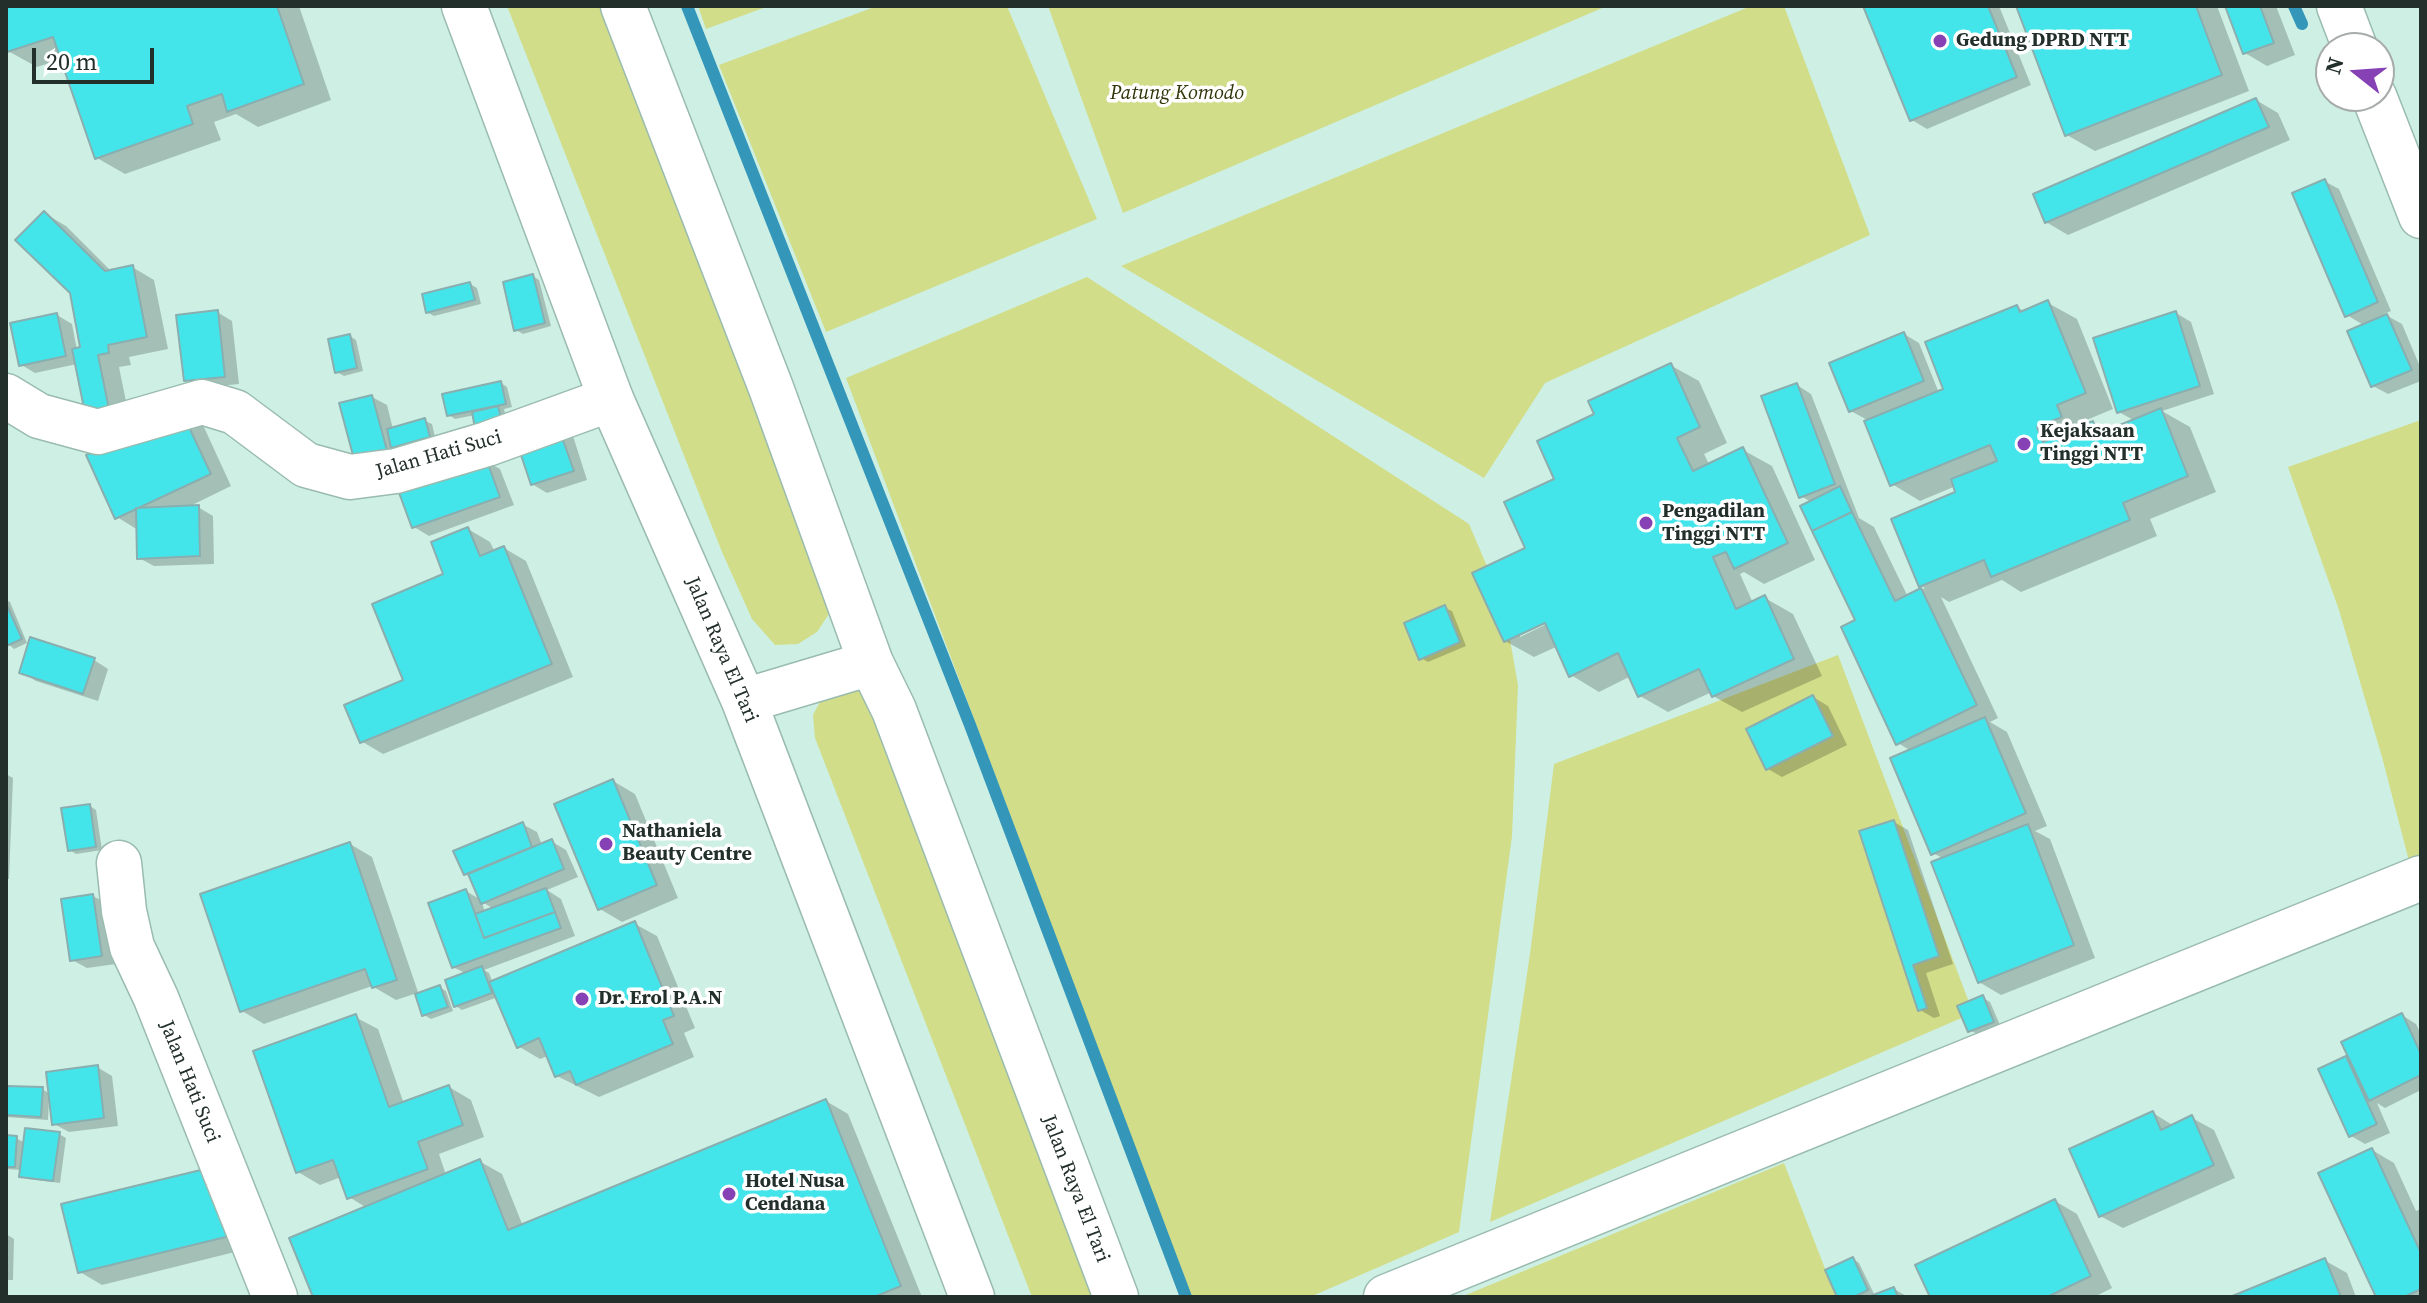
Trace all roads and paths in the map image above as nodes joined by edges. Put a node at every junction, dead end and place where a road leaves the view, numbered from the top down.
1 (464, 6) edge
2 (623, 6) edge
3 (2339, 6) edge
4 (2349, 32) edge
5 (2380, 112) edge
6 (2421, 216) edge
7 (6, 396) edge
8 (611, 399) junction
9 (871, 663) junction
10 (744, 701) junction
11 (119, 863) dead end
12 (2421, 878) edge
13 (275, 1297) edge
14 (972, 1297) edge
15 (1116, 1297) edge
16 (1386, 1297) edge

1 - 8 main road, Jalan Raya El Tari
2 - 9 main road, Jalan Raya El Tari
3 - 4 main road
5 - 6 main road
7 - 8 main road, Jalan Hati Suci
8 - 10 main road, Jalan Raya El Tari
9 - 10 main road
9 - 15 main road, Jalan Raya El Tari
10 - 14 main road, Jalan Raya El Tari
11 - 13 main road, Jalan Hati Suci
12 - 16 main road

